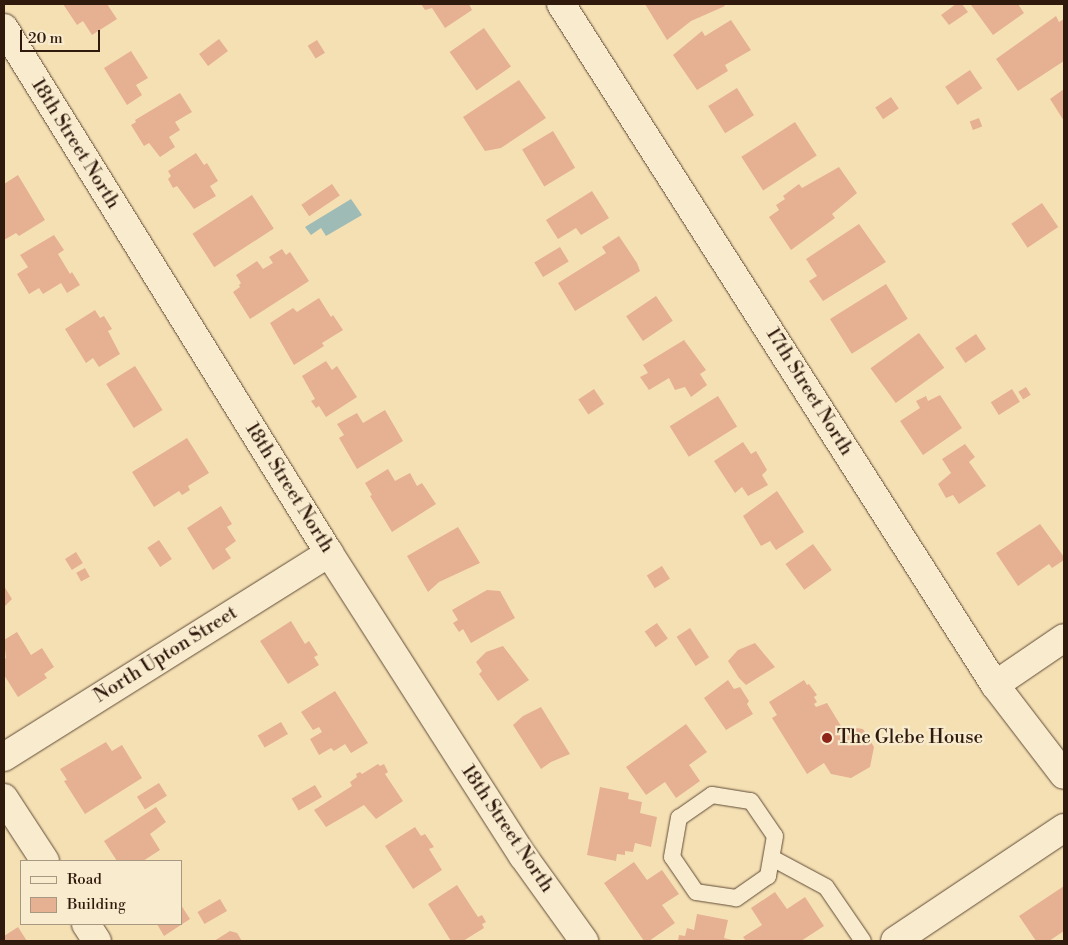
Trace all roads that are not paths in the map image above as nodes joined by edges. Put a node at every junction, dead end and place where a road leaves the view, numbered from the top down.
1 (561, 4) edge
2 (4, 28) edge
3 (329, 553) junction
4 (1064, 638) edge
5 (995, 685) junction
6 (4, 757) edge
7 (1064, 775) edge
8 (4, 798) edge
9 (1064, 828) edge
10 (772, 858) junction
11 (44, 860) edge
12 (87, 925) edge
13 (98, 941) edge
14 (584, 941) edge
15 (863, 941) edge
16 (895, 941) edge

1 - 5 street, 17th Street North
2 - 3 street, 18th Street North
3 - 6 street, North Upton Street
3 - 14 street, 18th Street North
4 - 5 street
5 - 7 street, 17th Street North
8 - 11 street
9 - 16 street
10 - 10 lane
10 - 15 lane
12 - 13 street

